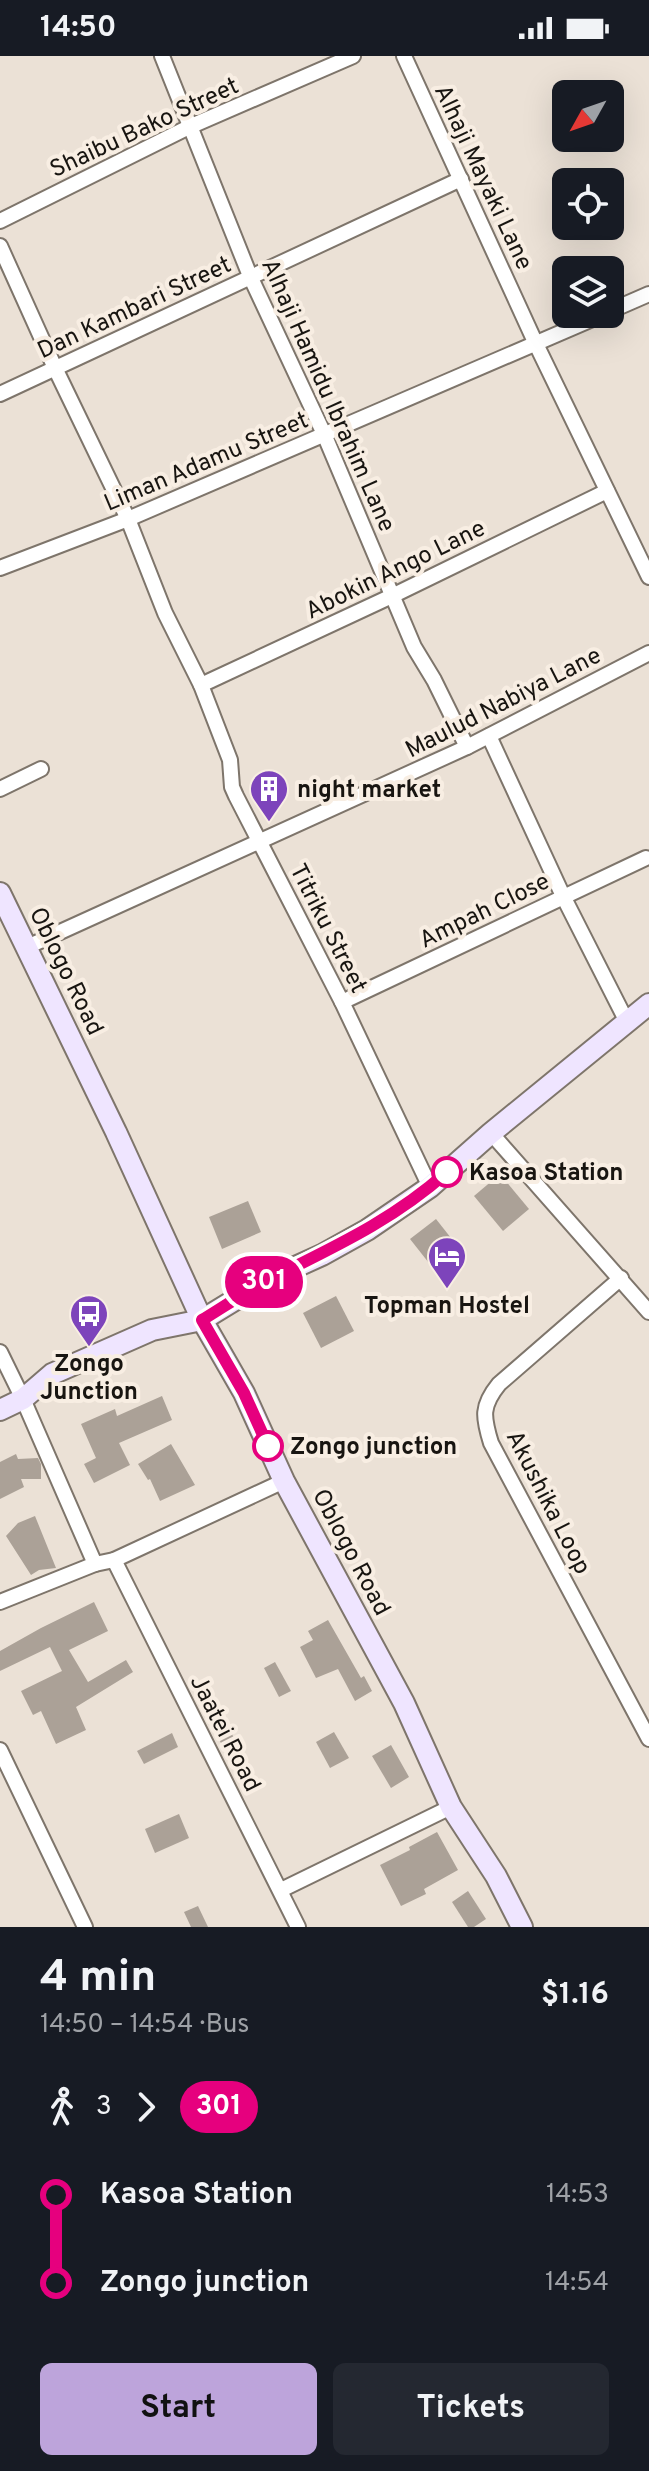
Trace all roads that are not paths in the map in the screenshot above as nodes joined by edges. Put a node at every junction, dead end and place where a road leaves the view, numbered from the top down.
1 (162, 56) edge
2 (353, 56) edge
3 (404, 56) edge
4 (189, 127) junction
5 (461, 179) junction
6 (0, 221) edge
7 (0, 246) edge
8 (250, 276) junction
9 (649, 294) edge
10 (624, 305) edge
11 (572, 328) edge
12 (536, 344) junction
13 (55, 368) junction
14 (0, 394) edge
15 (324, 434) junction
16 (607, 491) junction
17 (128, 519) junction
18 (0, 568) edge
19 (649, 577) edge
20 (394, 595) junction
21 (649, 653) edge
22 (201, 685) junction
23 (489, 736) junction
24 (467, 747) junction
25 (41, 769) dead end
26 (0, 789) edge
27 (261, 841) junction
28 (646, 858) dead end
29 (0, 893) edge
30 (563, 896) junction
31 (27, 947) junction
32 (342, 1002) junction
33 (649, 1004) edge
34 (627, 1022) junction
35 (491, 1133) junction
36 (430, 1187) junction
37 (621, 1278) junction
38 (649, 1312) edge
39 (202, 1320) junction
40 (0, 1352) edge
41 (23, 1399) junction
42 (0, 1410) edge
43 (284, 1481) junction
44 (114, 1560) junction
45 (95, 1564) junction
46 (0, 1602) edge
47 (649, 1739) edge
48 (0, 1750) edge
49 (451, 1807) junction
50 (281, 1890) junction
51 (85, 1927) edge
52 (298, 1927) edge
53 (522, 1927) edge

1 - 4 street, Alhaji Hamidu Ibrahim Lane
2 - 4 street, Shaibu Bako Street
3 - 5 street, Alhaji Mayaki Lane
4 - 6 street, Shaibu Bako Street
4 - 8 street, Alhaji Hamidu Ibrahim Lane
5 - 8 street, Dan Kambari Street
5 - 12 street, Alhaji Mayaki Lane
7 - 13 street, Titriku Street
8 - 13 street, Dan Kambari Street
8 - 15 street, Alhaji Hamidu Ibrahim Lane
9 - 10 street
11 - 12 street, Liman Adamu Street
12 - 15 street, Liman Adamu Street
12 - 16 street, Alhaji Mayaki Lane
13 - 14 street, Dan Kambari Street
13 - 17 street, Titriku Street
15 - 17 street, Liman Adamu Street
15 - 20 street, Alhaji Hamidu Ibrahim Lane
16 - 19 street, Alhaji Mayaki Lane
16 - 20 street, Abokin Ango Lane
17 - 18 street, Liman Adamu Street
17 - 22 street, Titriku Street
20 - 22 street, Abokin Ango Lane
20 - 24 street, Alhaji Hamidu Ibrahim Lane
21 - 23 street, Maulud Nabiya Lane
22 - 27 street, Titriku Street
23 - 24 street, Maulud Nabiya Lane
23 - 30 street
24 - 27 street, Maulud Nabiya Lane
25 - 26 street
27 - 31 street, Maulud Nabiya Lane
27 - 32 street, Titriku Street
28 - 30 street, Ampah Close
29 - 31 main road, Oblogo Road
30 - 32 street, Ampah Close
30 - 34 street
31 - 39 main road, Oblogo Road
32 - 36 street, Titriku Street
33 - 34 main road
34 - 35 main road
35 - 36 main road
35 - 37 street
36 - 39 main road
37 - 38 street
37 - 47 street, Akushika Loop
39 - 41 main road
39 - 43 main road, Oblogo Road
40 - 41 street
41 - 42 main road
41 - 45 street
43 - 44 street
43 - 49 main road, Oblogo Road
44 - 45 street
44 - 50 street, Jaatei Road
45 - 46 street
48 - 51 street
49 - 50 street
49 - 53 main road, Oblogo Road
50 - 52 street, Jaatei Road

